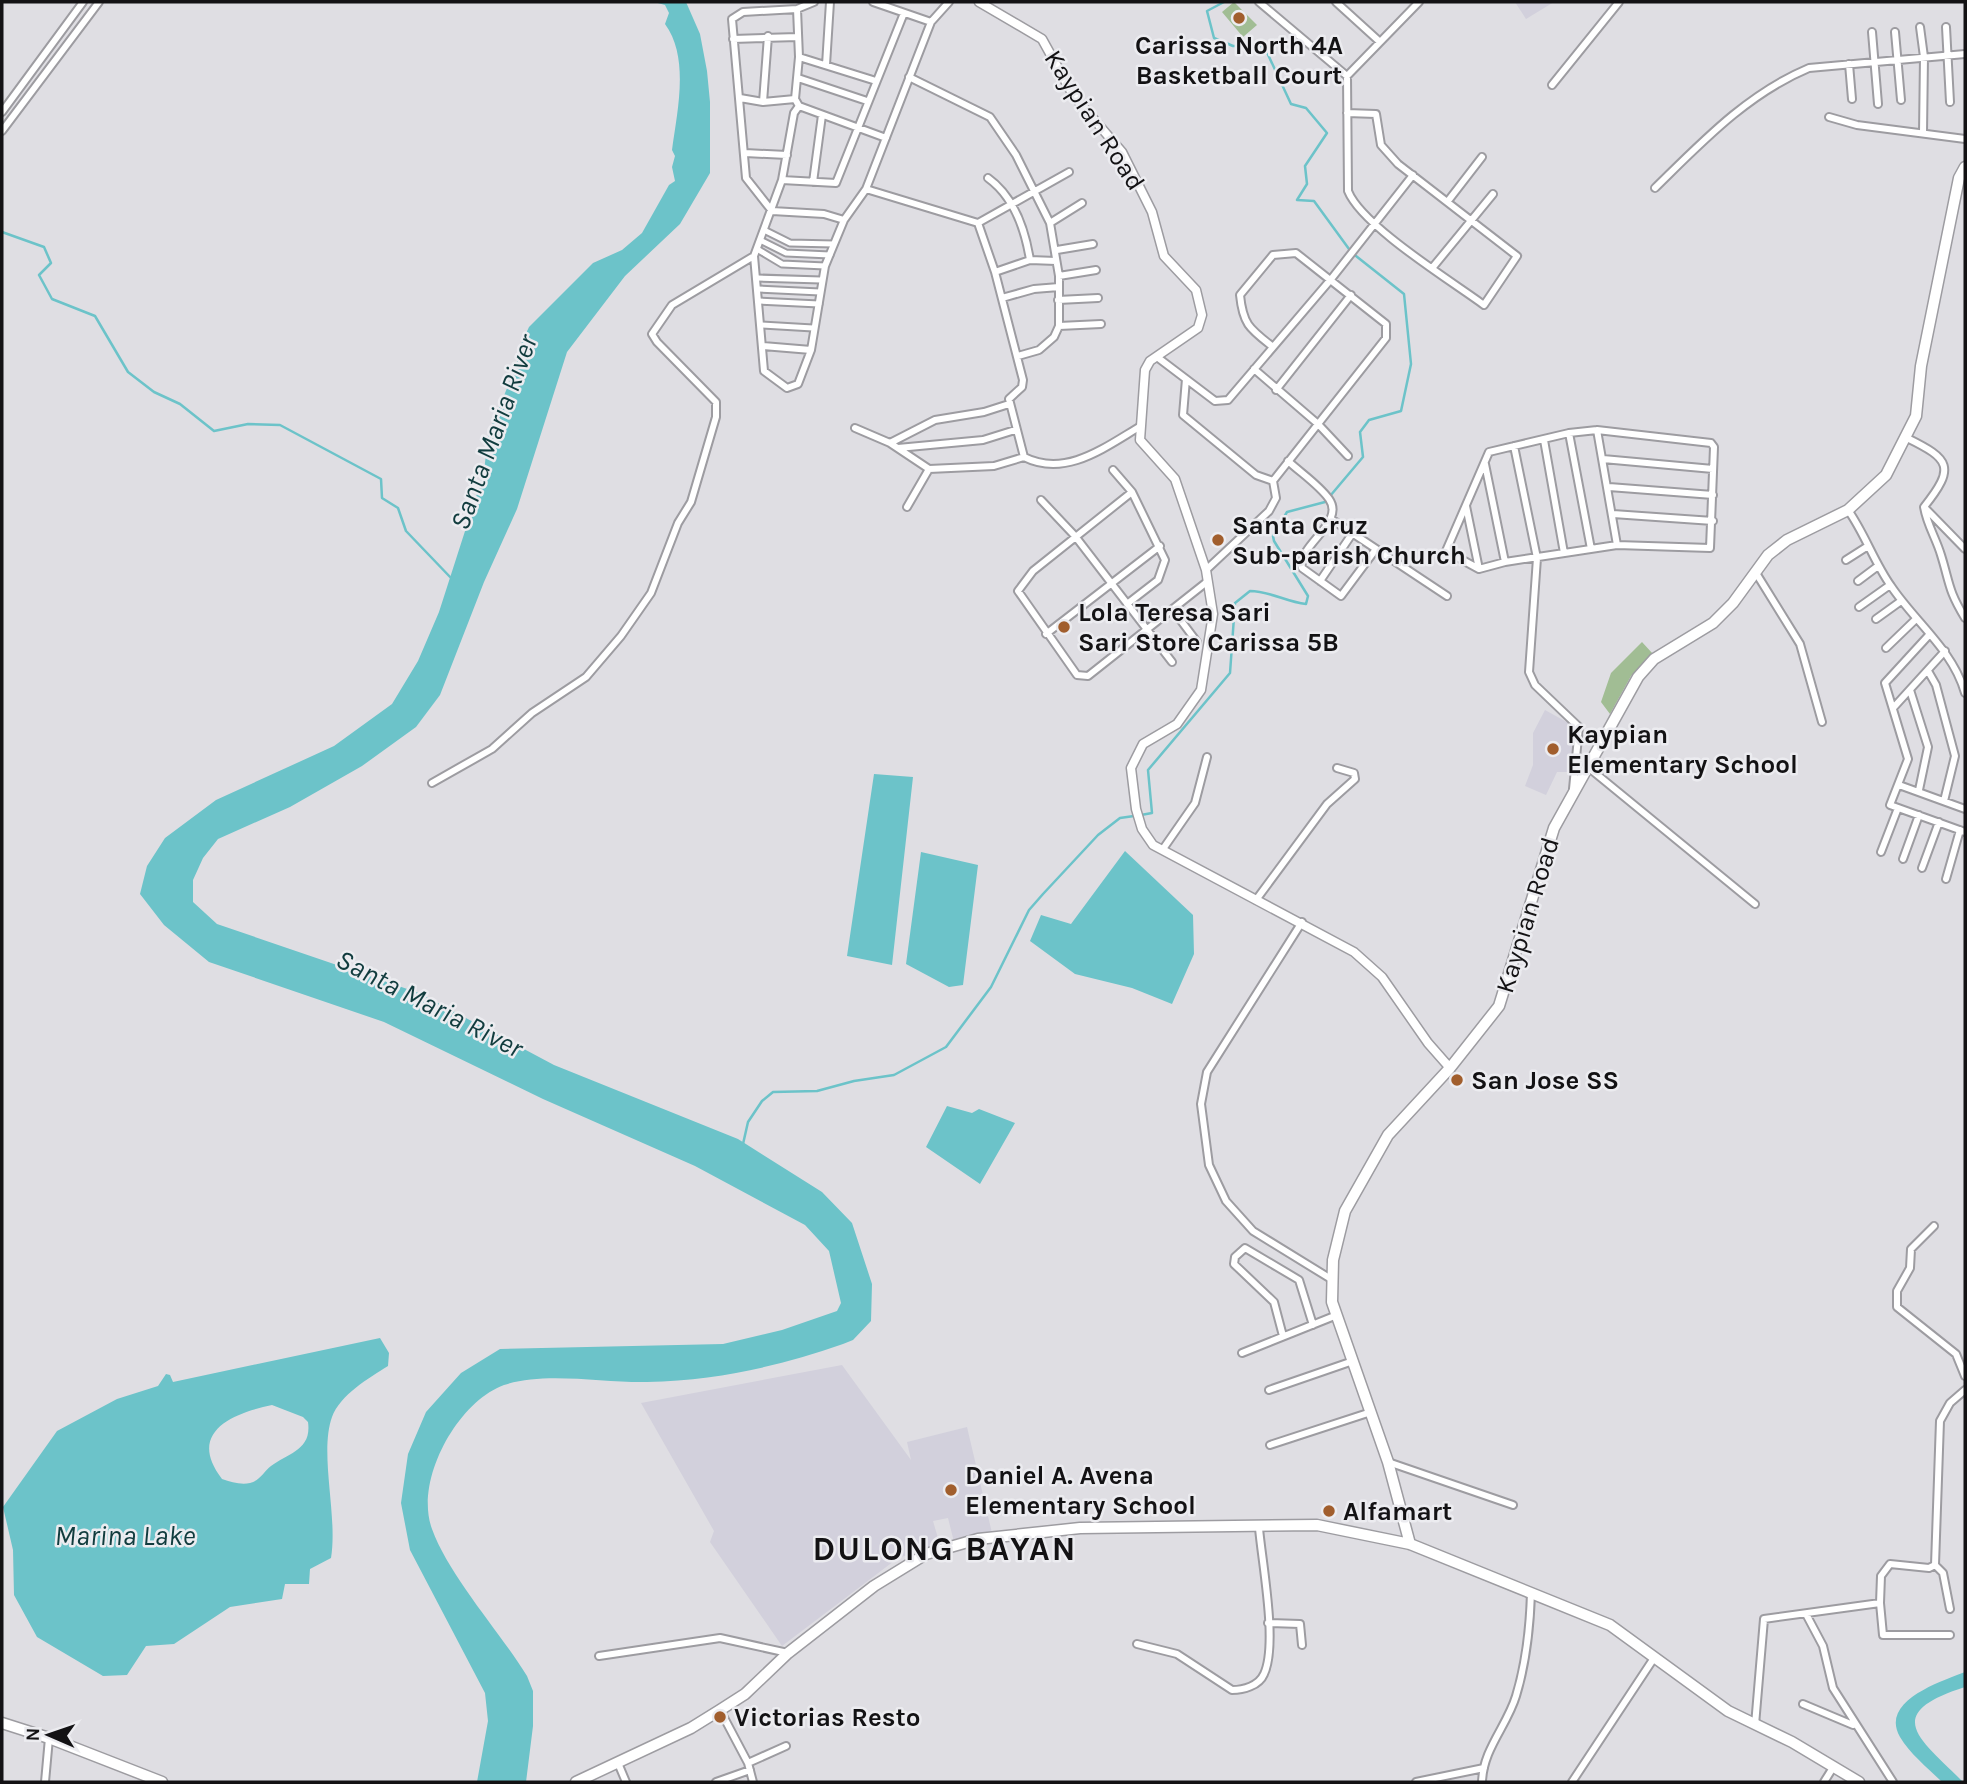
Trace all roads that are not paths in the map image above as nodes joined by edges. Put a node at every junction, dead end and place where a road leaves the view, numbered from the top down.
1 (83, 2) edge
2 (99, 2) edge
3 (814, 2) edge
4 (830, 2) edge
5 (873, 2) edge
6 (948, 2) edge
7 (979, 2) edge
8 (1259, 2) edge
9 (1336, 2) edge
10 (1619, 2) edge
11 (1414, 3) edge
12 (797, 9) junction
13 (904, 13) junction
14 (931, 22) junction
15 (1920, 26) dead end
16 (1946, 27) dead end
17 (1871, 32) dead end
18 (1895, 32) dead end
19 (768, 36) junction
20 (798, 37) junction
21 (733, 39) junction
22 (1380, 42) junction
23 (1965, 54) edge
24 (1949, 56) junction
25 (799, 57) junction
26 (1924, 57) junction
27 (1899, 61) junction
28 (1849, 64) junction
29 (1874, 64) junction
30 (827, 65) junction
31 (1347, 76) junction
32 (908, 77) junction
33 (798, 78) junction
34 (876, 81) junction
35 (1552, 85) dead end
36 (740, 98) junction
37 (1852, 99) dead end
38 (1900, 100) dead end
39 (867, 101) junction
40 (763, 102) junction
41 (1950, 102) dead end
42 (797, 103) junction
43 (1878, 104) dead end
44 (2, 111) edge
45 (1347, 113) junction
46 (822, 115) junction
47 (1829, 117) dead end
48 (857, 127) junction
49 (2, 131) edge
50 (1923, 133) junction
51 (886, 138) junction
52 (1965, 139) edge
53 (745, 153) junction
54 (787, 155) junction
55 (1482, 157) dead end
56 (1965, 167) edge
57 (1069, 172) dead end
58 (1413, 175) junction
59 (988, 178) dead end
60 (782, 180) junction
61 (813, 182) junction
62 (1655, 188) dead end
63 (866, 189) junction
64 (1033, 193) junction
65 (1493, 194) dead end
66 (1448, 201) junction
67 (1082, 203) dead end
68 (1011, 205) junction
69 (772, 211) junction
70 (1471, 219) junction
71 (844, 220) junction
72 (978, 223) junction
73 (1050, 223) junction
74 (1375, 224) junction
75 (764, 230) junction
76 (761, 240) junction
77 (834, 244) junction
78 (1093, 244) dead end
79 (1056, 250) junction
80 (756, 253) junction
81 (830, 255) junction
82 (1030, 260) junction
83 (1056, 261) junction
84 (825, 266) junction
85 (1433, 267) junction
86 (1096, 270) dead end
87 (995, 272) junction
88 (1059, 276) junction
89 (758, 278) junction
90 (1332, 278) junction
91 (821, 280) junction
92 (1059, 287) junction
93 (758, 289) junction
94 (820, 292) junction
95 (1351, 295) junction
96 (1002, 298) junction
97 (1098, 298) dead end
98 (1058, 300) junction
99 (759, 301) junction
100 (819, 304) junction
101 (1101, 324) dead end
102 (761, 325) junction
103 (1059, 326) junction
104 (813, 328) junction
105 (763, 346) junction
106 (1273, 347) junction
107 (811, 350) junction
108 (1018, 356) junction
109 (1157, 356) junction
110 (1254, 369) junction
111 (1186, 379) junction
112 (1276, 390) junction
113 (1009, 404) junction
114 (1318, 424) junction
115 (1140, 426) junction
116 (855, 428) dead end
117 (1015, 430) junction
118 (1597, 430) junction
119 (1569, 433) junction
120 (1907, 438) junction
121 (1544, 440) junction
122 (890, 443) junction
123 (1514, 446) junction
124 (898, 448) junction
125 (1348, 456) dead end
126 (1024, 457) junction
127 (1603, 459) junction
128 (1288, 461) junction
129 (1485, 462) junction
130 (929, 469) junction
131 (1713, 469) junction
132 (1113, 470) dead end
133 (1273, 481) junction
134 (1609, 487) junction
135 (1132, 492) junction
136 (1713, 495) junction
137 (1041, 500) dead end
138 (1466, 505) junction
139 (907, 507) dead end
140 (1924, 507) junction
141 (1848, 510) junction
142 (1613, 514) junction
143 (1331, 519) junction
144 (1713, 521) junction
145 (1352, 534) junction
146 (1075, 537) junction
147 (1617, 545) junction
148 (1868, 546) junction
149 (1160, 547) junction
150 (1376, 549) junction
151 (1591, 549) junction
152 (1965, 549) edge
153 (1564, 553) junction
154 (1537, 558) junction
155 (1846, 560) dead end
156 (1505, 562) junction
157 (1878, 566) junction
158 (1479, 569) junction
159 (1206, 570) junction
160 (1756, 573) junction
161 (1858, 580) dead end
162 (1208, 581) junction
163 (1320, 581) junction
164 (1111, 585) junction
165 (1890, 585) junction
166 (1447, 596) dead end
167 (1901, 601) junction
168 (1127, 604) junction
169 (1859, 607) dead end
170 (1173, 610) junction
171 (1965, 618) edge
172 (1876, 619) dead end
173 (1915, 620) junction
174 (1147, 628) junction
175 (1046, 634) junction
176 (1929, 635) junction
177 (1197, 642) dead end
178 (1886, 648) dead end
179 (1945, 651) junction
180 (1172, 662) dead end
181 (1928, 671) junction
182 (1964, 682) edge
183 (1910, 690) junction
184 (1965, 692) edge
185 (1894, 707) junction
186 (1822, 722) dead end
187 (1207, 757) dead end
188 (1337, 768) dead end
189 (1589, 768) junction
190 (432, 783) dead end
191 (1899, 785) junction
192 (1919, 790) junction
193 (1573, 798) junction
194 (1944, 802) junction
195 (1898, 808) junction
196 (1965, 809) edge
197 (1919, 815) junction
198 (1939, 822) junction
199 (1963, 831) edge
200 (1163, 849) junction
201 (1881, 852) dead end
202 (1903, 859) dead end
203 (1922, 868) dead end
204 (1946, 879) dead end
205 (1256, 900) junction
206 (1755, 904) dead end
207 (1302, 922) junction
208 (1450, 1068) junction
209 (1934, 1226) dead end
210 (1331, 1279) junction
211 (1337, 1315) junction
212 (1313, 1325) junction
213 (1283, 1336) junction
214 (1242, 1353) dead end
215 (1353, 1361) junction
216 (1965, 1376) edge
217 (1269, 1390) dead end
218 (1965, 1390) edge
219 (1371, 1412) junction
220 (1270, 1445) dead end
221 (1388, 1462) junction
222 (1513, 1505) dead end
223 (1259, 1528) junction
224 (1410, 1544) junction
225 (1935, 1565) junction
226 (1531, 1592) junction
227 (1880, 1603) junction
228 (1950, 1609) dead end
229 (1805, 1614) junction
230 (1268, 1623) junction
231 (1950, 1635) dead end
232 (1137, 1644) dead end
233 (1302, 1645) dead end
234 (788, 1653) junction
235 (599, 1656) dead end
236 (1654, 1658) junction
237 (1803, 1704) dead end
238 (720, 1710) junction
239 (2, 1723) edge
240 (1755, 1725) junction
241 (1854, 1725) junction
242 (49, 1738) junction
243 (786, 1745) dead end
244 (618, 1763) junction
245 (1835, 1766) junction
246 (749, 1767) junction
247 (1484, 1769) junction
248 (45, 1782) edge
249 (162, 1782) edge
250 (576, 1782) edge
251 (626, 1782) edge
252 (716, 1782) edge
253 (753, 1782) edge
254 (1416, 1782) edge
255 (1482, 1782) edge
256 (1572, 1782) edge
257 (1824, 1782) edge
258 (1859, 1782) edge
259 (1893, 1782) edge

1 - 44 street
2 - 49 street
3 - 12 street
4 - 30 street
5 - 13 street
6 - 14 street
7 - 109 street, Kaypian Road
8 - 31 street
9 - 22 street
10 - 35 street
11 - 22 street
12 - 20 street
12 - 21 street
13 - 14 street
13 - 34 street
14 - 32 street
15 - 26 street
16 - 24 street
17 - 29 street
18 - 27 street
19 - 20 street
19 - 21 street
19 - 40 street
20 - 25 street
21 - 36 street
22 - 31 street
23 - 24 street
24 - 26 street
24 - 41 street
25 - 30 street
25 - 33 street
26 - 27 street
26 - 50 street
27 - 29 street
27 - 38 street
28 - 29 street
28 - 37 street
28 - 62 street
29 - 43 street
30 - 34 street
31 - 45 street
32 - 51 street
32 - 64 street
33 - 39 street
33 - 42 street
34 - 39 street
36 - 40 street
36 - 53 street
39 - 48 street
40 - 42 street
42 - 46 street
42 - 54 street
45 - 58 street
45 - 74 street
46 - 48 street
46 - 61 street
47 - 50 street
48 - 51 street
48 - 61 street
50 - 52 street
51 - 63 street
53 - 54 street
53 - 69 street
54 - 60 street
55 - 66 street
56 - 120 main road, Kaypian Road
57 - 64 street
58 - 66 street
58 - 74 street
59 - 68 street
60 - 61 street
60 - 69 street
63 - 71 street
63 - 72 street
64 - 68 street
64 - 73 street
65 - 70 street
66 - 70 street
67 - 73 street
68 - 72 street
68 - 82 street
69 - 71 street
69 - 75 street
70 - 85 street
70 - 85 street
71 - 77 street
72 - 87 street
73 - 79 street
74 - 85 street
74 - 90 street
75 - 76 street
75 - 77 street
76 - 80 street
76 - 81 street
77 - 81 street
78 - 79 street
79 - 83 street
80 - 84 street
80 - 89 street
80 - 190 street
81 - 84 street
82 - 83 street
82 - 87 street
83 - 88 street
84 - 91 street
86 - 88 street
87 - 96 street
88 - 92 street
89 - 91 street
89 - 93 street
90 - 95 street
90 - 106 street
90 - 106 street
91 - 94 street
92 - 96 street
92 - 98 street
93 - 94 street
93 - 99 street
94 - 100 street
95 - 112 street
95 - 114 street
96 - 108 street
97 - 98 street
98 - 103 street
99 - 100 street
99 - 102 street
100 - 104 street
101 - 103 street
102 - 104 street
102 - 105 street
103 - 108 street
104 - 107 street
105 - 107 street
105 - 107 street
106 - 110 street
108 - 113 street
109 - 111 street
109 - 115 street
110 - 111 street
110 - 112 street
111 - 133 street
112 - 114 street
113 - 117 street
113 - 122 street
114 - 125 street
114 - 128 street
115 - 126 street
115 - 159 street
116 - 122 street
117 - 124 street
117 - 126 street
118 - 119 street
118 - 127 street
118 - 131 street
119 - 121 street
119 - 151 street
120 - 140 street
120 - 141 main road, Kaypian Road
121 - 123 street
121 - 153 street
122 - 124 street
123 - 129 street
123 - 154 street
124 - 130 street
126 - 130 street
127 - 131 street
127 - 134 street
128 - 133 street
128 - 143 street
129 - 138 street
129 - 156 street
130 - 139 street
131 - 136 street
132 - 135 street
133 - 159 street
134 - 136 street
134 - 142 street
135 - 146 street
135 - 149 street
136 - 144 street
137 - 146 street
138 - 158 street
138 - 158 street
140 - 152 street
140 - 171 street
141 - 148 street
141 - 160 main road, Kaypian Road
142 - 144 street
142 - 147 street
143 - 145 street
143 - 163 street
144 - 147 street
145 - 150 street
145 - 163 street
146 - 164 street
146 - 175 street
147 - 151 street
148 - 155 street
148 - 157 street
149 - 164 street
149 - 168 street
150 - 163 street
150 - 166 street
151 - 153 street
153 - 154 street
154 - 156 street
154 - 193 street
156 - 158 street
157 - 161 street
157 - 165 street
159 - 162 street
160 - 186 street
160 - 189 main road, Kaypian Road
162 - 170 street
162 - 200 street
164 - 168 street
164 - 175 street
165 - 167 street
165 - 169 street
167 - 172 street
167 - 173 street
168 - 174 street
170 - 174 street
170 - 177 street
173 - 176 street
173 - 178 street
174 - 175 street
174 - 180 street
176 - 179 street
176 - 185 street
179 - 181 street
179 - 182 street
181 - 183 street
181 - 194 street
182 - 184 street
183 - 185 street
183 - 192 street
185 - 191 street
187 - 200 street
188 - 205 street
189 - 193 main road, Kaypian Road
189 - 206 street
191 - 192 street
191 - 195 street
192 - 194 street
193 - 208 main road, Kaypian Road
194 - 196 street
195 - 197 street
195 - 201 street
197 - 198 street
197 - 202 street
198 - 199 street
198 - 203 street
199 - 204 street
200 - 205 street
205 - 207 street
207 - 208 street
207 - 210 street
208 - 210 main road, Kaypian Road
209 - 216 street
210 - 211 main road, Kaypian Road
211 - 212 street
211 - 215 main road, Kaypian Road
212 - 213 street
212 - 213 street
213 - 214 street
215 - 217 street
215 - 219 main road, Kaypian Road
218 - 225 street
219 - 220 street
219 - 221 main road, Kaypian Road
221 - 222 street
221 - 224 main road, Kaypian Road
223 - 224 main road
223 - 230 street
223 - 234 main road
224 - 226 main road
225 - 227 street
225 - 228 street
226 - 236 main road
226 - 247 street
227 - 229 street
227 - 231 street
229 - 240 street
229 - 241 street
230 - 232 street
230 - 233 street
234 - 235 street
234 - 238 main road
236 - 240 main road
236 - 256 street
237 - 241 street
238 - 244 main road
238 - 246 street
239 - 242 main road
240 - 245 main road
241 - 259 street
242 - 248 street
242 - 249 main road
243 - 246 street
244 - 250 main road
244 - 251 street
245 - 257 street
245 - 258 main road
246 - 252 street
246 - 253 street
247 - 254 street
247 - 255 street

